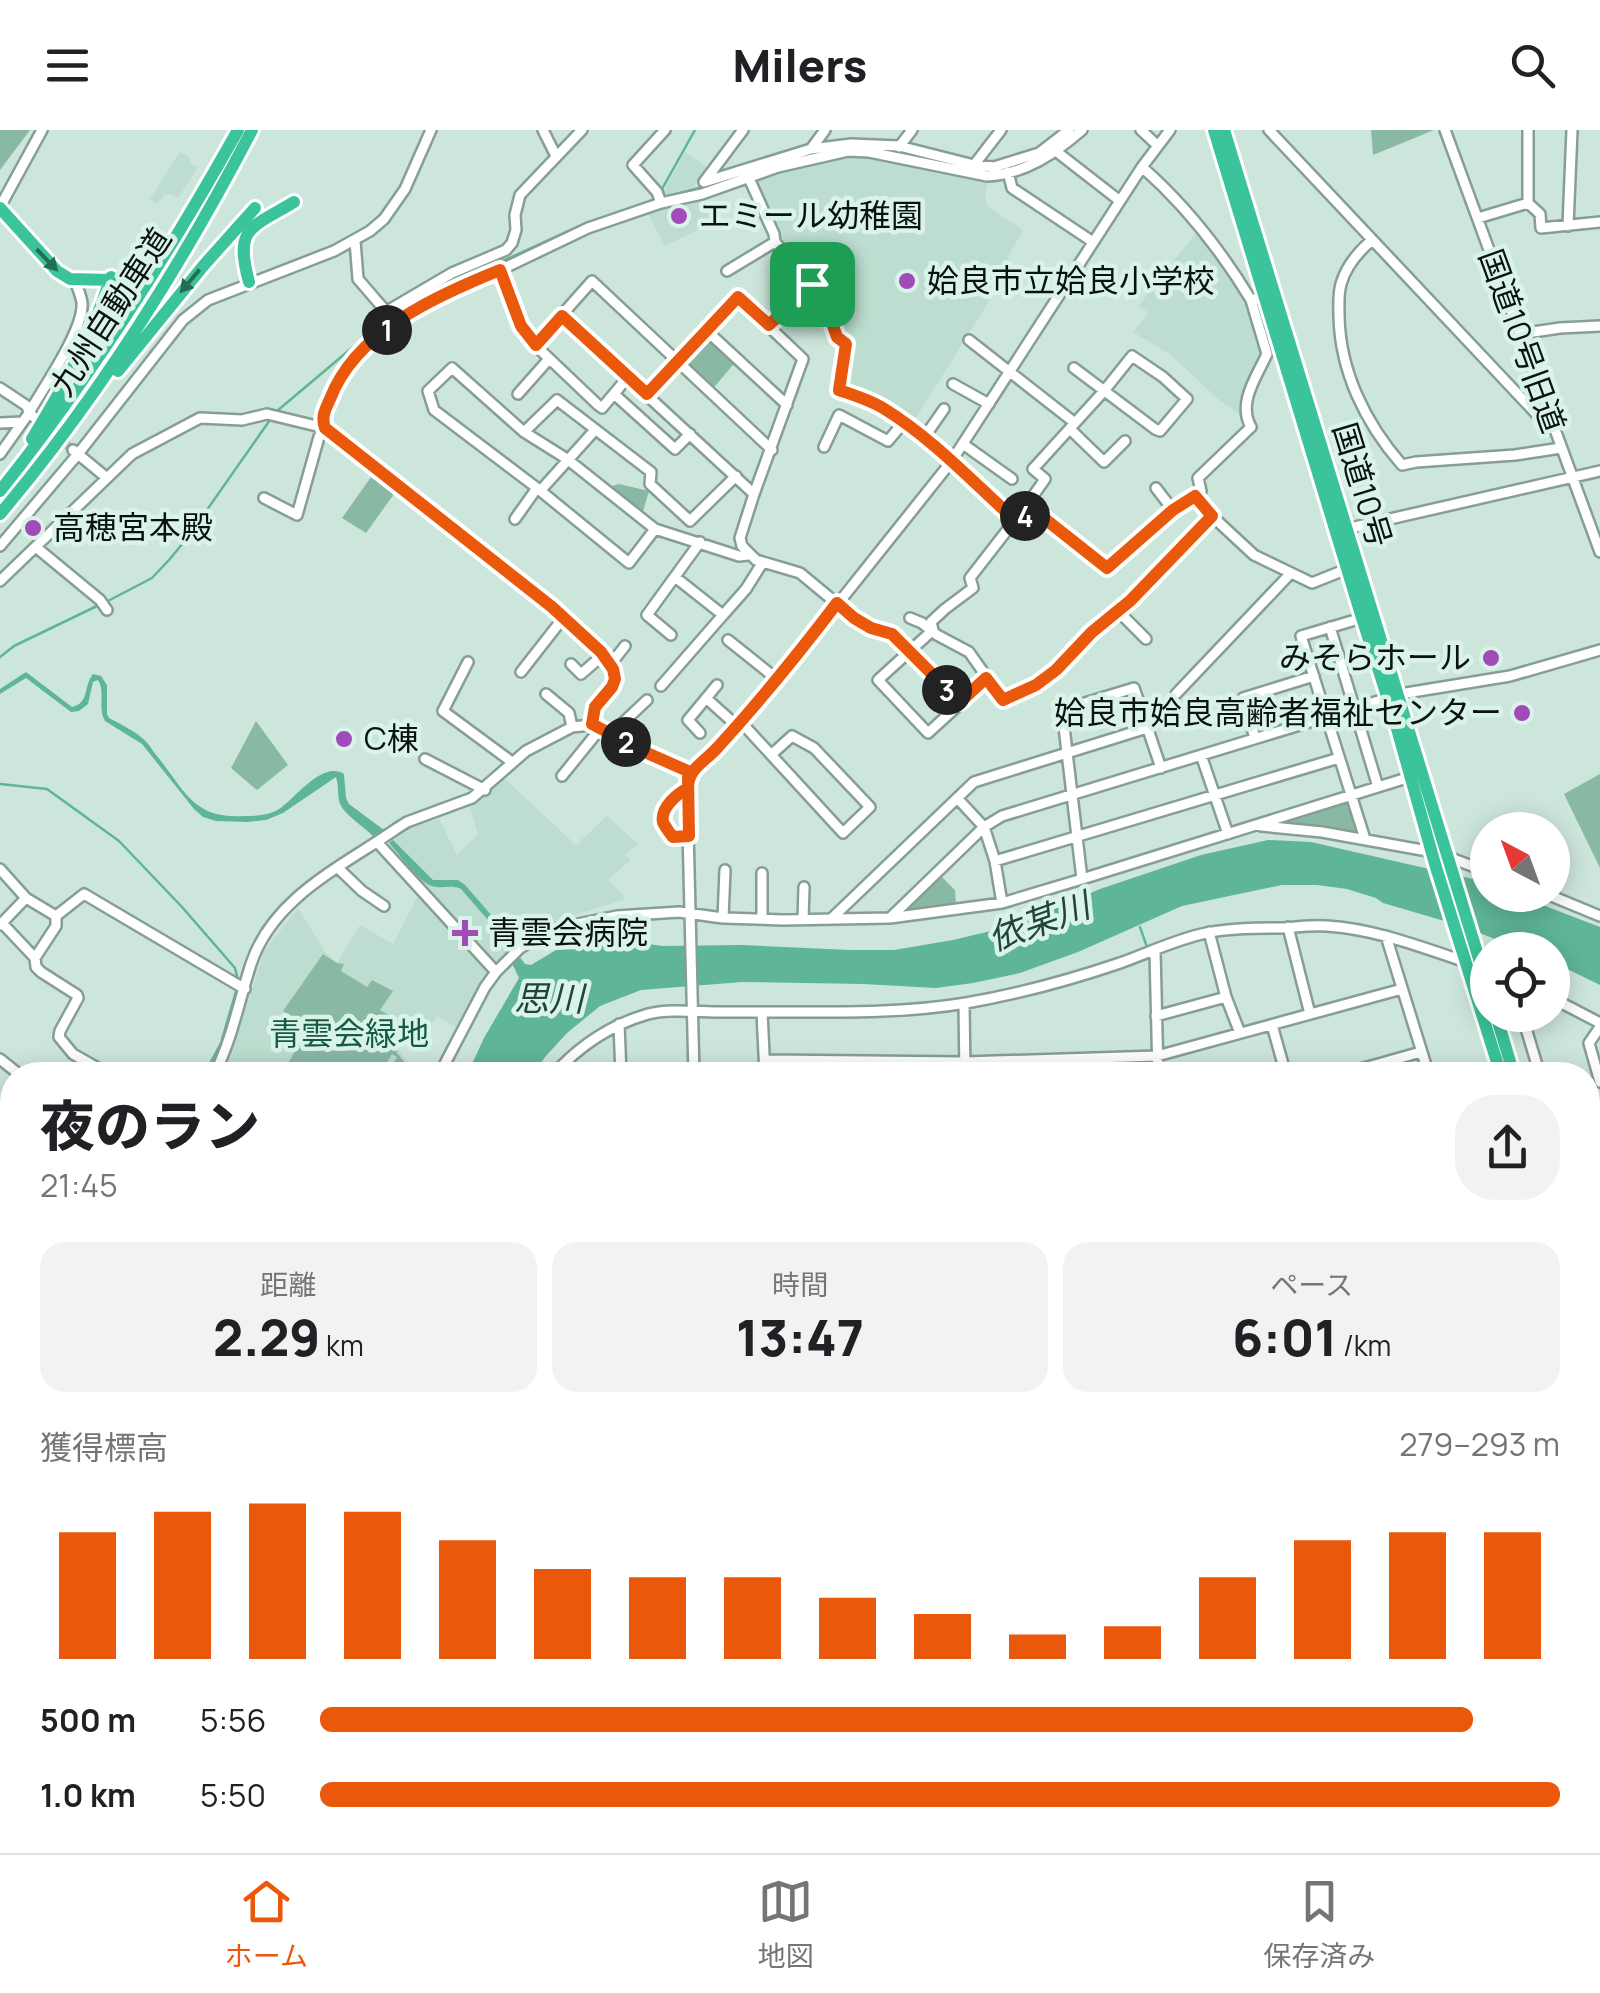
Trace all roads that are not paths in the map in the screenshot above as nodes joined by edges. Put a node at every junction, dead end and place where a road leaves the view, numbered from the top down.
1 (42, 130) edge
2 (238, 130) edge
3 (252, 130) edge
4 (432, 130) edge
5 (543, 130) edge
6 (582, 130) edge
7 (665, 130) edge
8 (743, 130) edge
9 (826, 130) edge
10 (912, 130) edge
11 (1001, 130) edge
12 (1069, 130) edge
13 (1082, 130) edge
14 (1141, 130) edge
15 (1170, 130) edge
16 (1214, 130) edge
17 (1224, 130) edge
18 (1269, 130) edge
19 (1445, 130) edge
20 (1528, 130) edge
21 (1572, 130) edge
22 (1158, 146) junction
23 (811, 149) junction
24 (898, 151) junction
25 (1057, 152) junction
26 (556, 156) junction
27 (974, 164) junction
28 (1142, 167) junction
29 (1008, 172) junction
30 (748, 176) junction
31 (704, 182) junction
32 (702, 194) junction
33 (1120, 201) junction
34 (294, 202) dead end
35 (660, 203) junction
36 (1528, 203) junction
37 (0, 207) edge
38 (255, 208) dead end
39 (1478, 218) junction
40 (1600, 222) edge
41 (1568, 226) junction
42 (1372, 240) junction
43 (355, 241) junction
44 (774, 242) junction
45 (1093, 242) junction
46 (500, 270) junction
47 (727, 271) dead end
48 (75, 280) junction
49 (249, 282) junction
50 (812, 284) junction
51 (1258, 298) junction
52 (389, 310) junction
53 (562, 316) junction
54 (394, 324) junction
55 (769, 325) junction
56 (1600, 326) edge
57 (707, 330) junction
58 (1520, 334) junction
59 (970, 340) dead end
60 (536, 345) junction
61 (549, 359) junction
62 (676, 362) junction
63 (1074, 368) dead end
64 (1010, 371) junction
65 (628, 376) junction
66 (954, 384) dead end
67 (0, 388) edge
68 (1104, 390) junction
69 (518, 394) dead end
70 (614, 394) junction
71 (647, 394) junction
72 (989, 404) junction
73 (598, 405) junction
74 (786, 405) junction
75 (944, 409) dead end
76 (32, 415) junction
77 (22, 422) junction
78 (584, 422) junction
79 (1551, 422) junction
80 (903, 423) junction
81 (0, 424) edge
82 (1072, 426) junction
83 (325, 428) junction
84 (595, 430) junction
85 (524, 432) junction
86 (690, 434) junction
87 (923, 438) junction
88 (1124, 442) dead end
89 (963, 444) junction
90 (824, 448) dead end
91 (1561, 448) junction
92 (772, 450) junction
93 (76, 452) junction
94 (0, 454) edge
95 (567, 460) junction
96 (950, 462) junction
97 (1600, 471) edge
98 (736, 476) junction
99 (107, 478) junction
100 (1012, 478) dead end
101 (1573, 478) junction
102 (0, 488) edge
103 (1156, 488) dead end
104 (539, 490) junction
105 (754, 494) junction
106 (1195, 496) junction
107 (264, 498) dead end
108 (1173, 510) junction
109 (0, 516) edge
110 (1212, 516) junction
111 (515, 519) dead end
112 (1015, 520) junction
113 (1048, 520) junction
114 (655, 529) junction
115 (1346, 529) junction
116 (700, 542) junction
117 (0, 546) edge
118 (37, 548) junction
119 (1600, 552) edge
120 (748, 555) junction
121 (764, 562) junction
122 (1347, 570) junction
123 (1291, 573) junction
124 (675, 577) junction
125 (0, 581) edge
126 (837, 603) junction
127 (103, 606) dead end
128 (1118, 611) junction
129 (723, 615) junction
130 (564, 617) junction
131 (910, 618) dead end
132 (1362, 618) junction
133 (1330, 628) junction
134 (933, 630) junction
135 (671, 634) dead end
136 (1146, 639) dead end
137 (728, 640) dead end
138 (625, 646) dead end
139 (1600, 650) edge
140 (908, 652) junction
141 (607, 660) junction
142 (468, 662) dead end
143 (571, 664) dead end
144 (521, 672) dead end
145 (1314, 676) junction
146 (986, 678) junction
147 (778, 680) junction
148 (716, 685) dead end
149 (660, 686) dead end
150 (546, 694) dead end
151 (1176, 694) dead end
152 (1392, 697) junction
153 (706, 698) junction
154 (647, 700) dead end
155 (960, 702) junction
156 (1354, 708) junction
157 (1327, 717) junction
158 (739, 724) junction
159 (596, 726) junction
160 (572, 727) junction
161 (1147, 728) junction
162 (700, 732) dead end
163 (611, 734) junction
164 (1255, 738) junction
165 (1068, 752) junction
166 (772, 754) junction
167 (1201, 755) junction
168 (1339, 758) junction
169 (425, 759) dead end
170 (512, 762) junction
171 (1160, 768) junction
172 (690, 772) junction
173 (562, 776) dead end
174 (1410, 777) junction
175 (1378, 787) junction
176 (688, 788) junction
177 (484, 790) junction
178 (1072, 793) junction
179 (1215, 796) junction
180 (1351, 796) junction
181 (957, 798) junction
182 (1259, 826) junction
183 (984, 827) junction
184 (1228, 834) junction
185 (689, 836) junction
186 (1078, 837) junction
187 (1365, 839) junction
188 (377, 842) junction
189 (1440, 859) junction
190 (994, 861) junction
191 (1470, 867) edge
192 (338, 868) junction
193 (0, 869) edge
194 (725, 870) dead end
195 (762, 874) dead end
196 (1082, 879) junction
197 (804, 887) dead end
198 (26, 898) junction
199 (1002, 903) junction
200 (1570, 904) edge
201 (384, 906) dead end
202 (56, 916) junction
203 (1600, 916) edge
204 (690, 918) junction
205 (723, 918) junction
206 (890, 918) junction
207 (831, 919) junction
208 (762, 920) junction
209 (804, 920) junction
210 (1, 924) edge
211 (1288, 927) junction
212 (1208, 932) junction
213 (1386, 936) junction
214 (1154, 951) junction
215 (1468, 954) junction
216 (35, 958) junction
217 (496, 972) junction
218 (240, 986) junction
219 (1402, 989) junction
220 (1226, 997) junction
221 (964, 1004) junction
222 (1570, 1008) edge
223 (692, 1009) junction
224 (762, 1012) junction
225 (1310, 1014) junction
226 (1156, 1016) junction
227 (619, 1024) junction
228 (1272, 1025) junction
229 (1600, 1025) edge
230 (1501, 1032) edge
231 (1527, 1032) edge
232 (1240, 1033) junction
233 (1421, 1052) junction
234 (1157, 1056) junction
235 (765, 1060) joint
236 (87, 1062) edge
237 (221, 1062) edge
238 (446, 1062) edge
239 (566, 1062) edge
240 (620, 1062) edge
241 (694, 1062) edge
242 (965, 1062) junction
243 (1157, 1062) edge
244 (1282, 1062) edge
245 (1385, 1062) edge
246 (1424, 1062) edge
247 (1497, 1062) edge
248 (1510, 1062) edge
249 (1536, 1062) edge
250 (1594, 1062) edge

1 - 37 street
2 - 102 highway, 九州自動車道
3 - 109 highway, 九州自動車道
4 - 43 street
5 - 26 street
6 - 26 street
7 - 35 street
8 - 31 street
9 - 23 street
10 - 24 street
11 - 27 street
12 - 27 street
13 - 25 street
14 - 22 street
15 - 22 street
16 - 51 highway, 国道10号
17 - 115 highway, 国道10号
18 - 42 street
19 - 39 street, 国道10号旧道
20 - 36 street
21 - 41 street
22 - 28 street
23 - 24 street
23 - 31 street
24 - 27 street
24 - 29 street
24 - 30 street
25 - 29 street
25 - 33 street
26 - 52 street
28 - 33 street
28 - 51 street
29 - 45 street
30 - 32 street
30 - 44 street
31 - 32 street
32 - 35 street
33 - 45 street
34 - 49 highway
35 - 46 street
36 - 39 street
36 - 41 street
37 -> 48 highway
38 -> 109 highway
39 - 58 street, 国道10号旧道
40 - 41 street
42 - 79 street
42 - 91 street
43 - 49 street
43 - 52 street
44 - 47 street
44 - 50 street
45 - 64 street
46 - 54 street
46 - 60 street
48 - 76 street
48 - 102 highway
49 - 93 street
50 - 55 street
50 - 80 street
51 - 106 street
51 - 122 highway, 国道10号
52 - 54 street
53 - 60 street
53 - 62 street
53 - 65 street
54 - 83 street
55 - 57 street
55 - 74 street
56 - 58 street
57 - 62 street
57 - 74 street
58 - 79 street, 国道10号旧道
59 - 64 street
60 - 61 street
61 - 69 street
61 - 73 street
62 - 71 street
62 - 92 street
63 - 68 street
64 - 72 street
64 - 82 street
65 - 70 street
65 - 71 street
66 - 72 street
67 - 76 street
68 - 68 street
68 - 82 street
70 - 73 street
70 - 86 street
71 - 86 street
72 - 89 street
73 - 78 street
74 - 92 street
75 - 87 street
76 - 77 street
77 - 81 street
77 - 94 street
78 - 84 street
78 - 85 street
79 - 91 street, 国道10号旧道
80 - 87 street
80 - 90 street
82 - 88 street
82 - 113 street
83 - 99 street
83 - 107 street
83 - 130 street
84 - 95 street
84 - 98 street
85 - 95 street
85 - 104 street
86 - 98 street
87 - 96 street
89 - 96 street
89 - 100 street
91 - 101 street, 国道10号旧道
92 - 105 street
93 - 99 street
93 - 117 street
95 - 104 street
95 - 114 street
96 - 112 street
96 - 126 street
97 - 101 street
98 - 105 street
99 - 118 street
101 - 115 street
101 - 119 street, 国道10号旧道
103 - 108 street
104 - 111 street
104 - 114 street
105 - 120 street
106 - 108 street
106 - 110 street
108 - 113 street
110 - 123 street
110 - 128 street
112 - 113 street
112 - 134 street
114 - 116 street
115 - 152 highway, 国道10号
116 - 120 street
116 - 124 street
118 - 125 street
118 - 127 street
120 - 121 street
121 - 126 street
121 - 129 street
122 - 123 street
122 - 132 highway, 国道10号
123 - 151 street
124 - 129 street
124 - 135 street
126 - 140 street
126 - 147 street
128 - 136 street
128 - 146 street
129 - 149 street
130 - 141 street
130 - 144 street
131 - 134 street
132 - 133 street
132 - 152 highway, 国道10号
133 - 145 street
133 - 156 street
134 - 140 street
134 - 146 street
137 - 147 street
138 - 141 street
139 - 152 street
140 - 155 street
140 - 155 street
141 - 143 street
141 - 159 street
142 - 170 street
145 - 157 street
145 - 164 street
146 - 155 street
147 - 158 street
148 - 153 street
150 - 160 street
152 - 156 street
152 - 174 highway, 国道10号
152 - 189 highway, 国道10号
153 - 158 street
153 - 162 street
154 - 163 street
156 - 157 street
156 - 175 street
157 - 164 street
157 - 168 street
158 - 166 street
158 - 172 street
159 - 160 street
159 - 163 street
159 - 173 street
160 - 170 street
161 - 165 street
161 - 165 street
161 - 171 street
163 - 172 street
164 - 167 street
165 - 178 street
165 - 181 street
166 - 166 street
167 - 171 street
167 - 179 street
168 - 179 street
168 - 180 street
169 - 177 street
170 - 177 street
171 - 178 street
172 - 176 street
174 - 175 street
174 - 189 highway, 国道10号
175 - 180 street
176 - 185 street
176 - 185 street
177 - 188 street
178 - 183 street
178 - 186 street
179 - 184 street
179 - 186 street
180 - 182 street
180 - 187 street
181 - 183 street
181 - 207 street
182 - 184 street
182 - 187 street
183 - 190 street
183 - 206 street
184 - 196 street
185 - 204 street
186 - 190 street
186 - 196 street
187 - 189 street
188 - 192 street
188 - 217 street
189 - 191 street
189 - 215 highway, 国道10号
190 - 199 street
192 - 201 street
192 - 218 street
193 - 198 street
194 - 205 street
195 - 208 street
196 - 199 street
197 - 209 street
198 - 202 street
198 - 210 street
199 - 206 street
200 - 203 street
202 - 216 street
202 - 218 street
204 - 205 street
204 - 217 street
204 - 223 street
205 - 208 street
206 - 207 street
207 - 209 street
208 - 209 street
210 - 216 street
211 - 212 street
211 - 213 street
211 - 225 street
212 - 214 street
212 - 220 street
213 - 215 street
213 - 219 street
214 - 221 street
214 - 226 street
215 - 247 highway, 国道10号
216 - 236 street
217 - 238 street
218 - 237 street
219 - 225 street
219 - 233 street
220 - 226 street
220 - 232 street
221 - 224 street
221 - 242 street
222 - 229 street
223 - 224 street
223 - 227 street
223 - 241 street
224 - 235 street
225 - 228 street
226 - 234 street
227 - 239 street
227 - 240 street
228 - 232 street
228 - 244 street
229 - 250 street
230 - 248 highway
231 - 249 street
232 - 234 street
233 - 245 street
233 - 246 street
234 - 242 street
234 - 243 street
235 - 242 street

